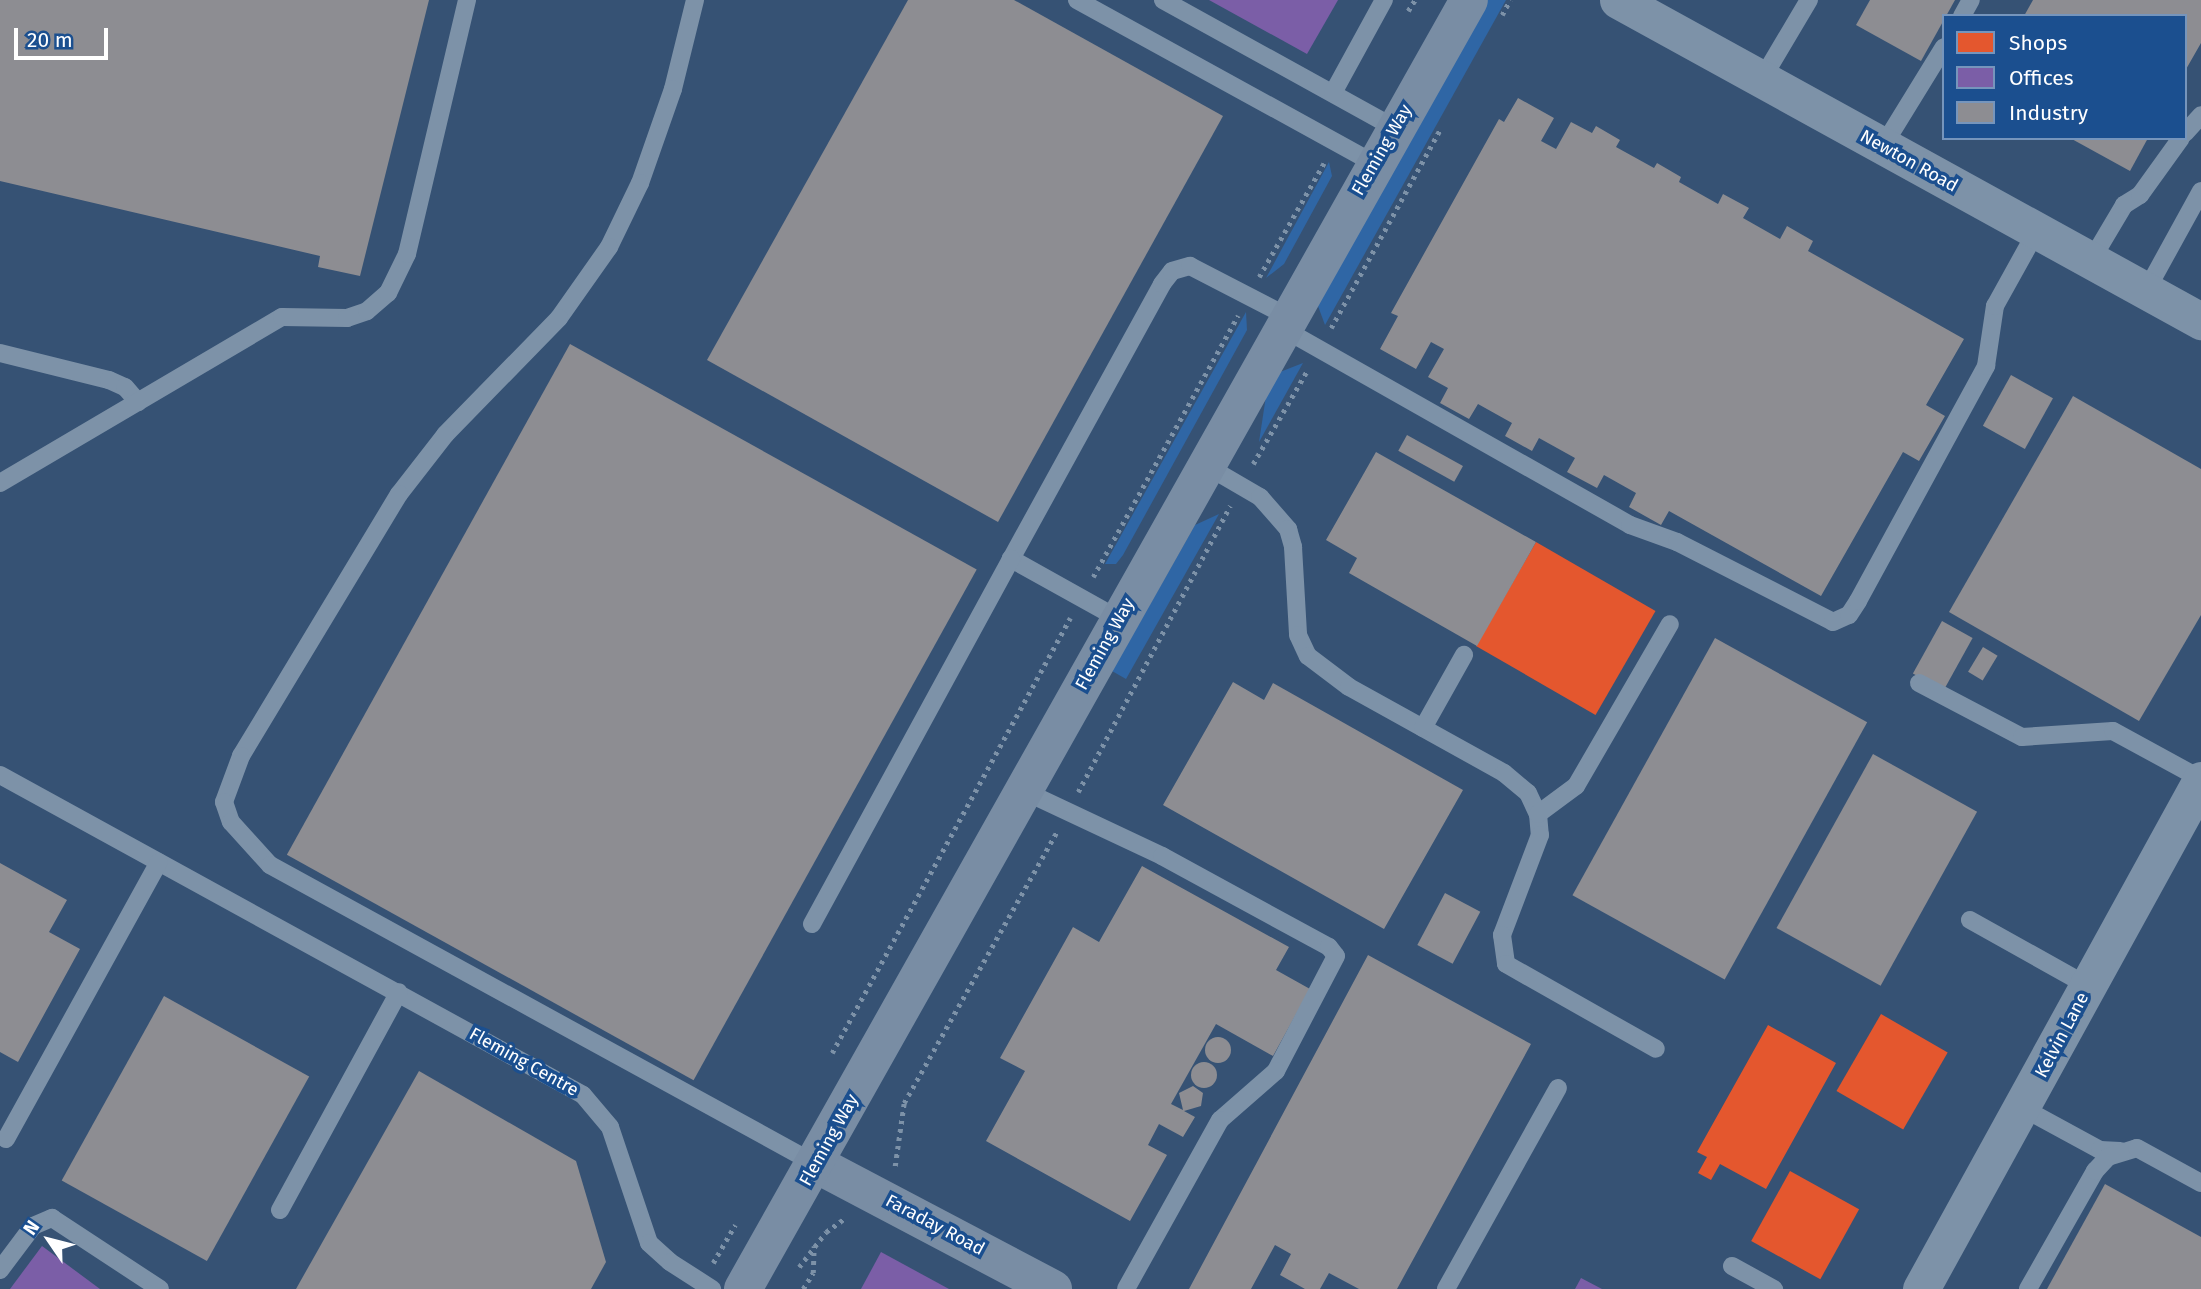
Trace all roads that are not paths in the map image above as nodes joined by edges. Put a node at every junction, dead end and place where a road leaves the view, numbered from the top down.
1 (467, 0) edge
2 (695, 0) edge
3 (1077, 0) edge
4 (1163, 0) edge
5 (1384, 0) edge
6 (1469, 0) edge
7 (1618, 0) edge
8 (1809, 0) edge
9 (1942, 50) edge
10 (1762, 79) junction
11 (1333, 93) junction
12 (2201, 115) edge
13 (1395, 128) junction
14 (2187, 131) edge
15 (2180, 140) edge
16 (1882, 146) junction
17 (1373, 163) junction
18 (2201, 191) edge
19 (2036, 232) junction
20 (2092, 259) junction
21 (2146, 291) junction
22 (2201, 321) edge
23 (1285, 323) junction
24 (0, 353) edge
25 (138, 402) junction
26 (1205, 466) junction
27 (0, 483) edge
28 (1011, 559) junction
29 (1119, 619) junction
30 (1670, 624) dead end
31 (1464, 655) dead end
32 (1919, 683) dead end
33 (1423, 728) junction
34 (0, 775) edge
35 (2201, 779) edge
36 (1024, 791) junction
37 (1538, 814) junction
38 (159, 862) junction
39 (1970, 920) dead end
40 (812, 924) dead end
41 (2088, 986) junction
42 (399, 992) junction
43 (1656, 1049) dead end
44 (1558, 1088) dead end
45 (2023, 1108) junction
46 (6, 1139) dead end
47 (2120, 1151) junction
48 (816, 1164) junction
49 (2201, 1183) edge
50 (280, 1210) dead end
51 (1732, 1266) dead end
52 (0, 1270) edge
53 (707, 1286) edge
54 (160, 1289) edge
55 (743, 1289) edge
56 (1053, 1289) edge
57 (1126, 1289) edge
58 (1446, 1289) edge
59 (1774, 1289) edge
60 (1921, 1289) edge
61 (2028, 1289) edge

1 - 25 lane
2 - 48 lane
3 - 17 lane
4 - 11 lane
5 - 11 lane
6 - 13 street, Fleming Way
7 - 10 street, Newton Road
8 - 10 lane
9 - 16 lane
10 - 16 street, Newton Road
11 - 13 lane
12 - 14 lane
13 - 17 street, Fleming Way
15 - 20 lane
16 - 19 street, Newton Road
17 - 23 street, Fleming Way
18 - 21 lane
19 - 20 street, Newton Road
19 - 23 lane
20 - 21 street, Newton Road
21 - 22 street, Newton Road
23 - 26 street, Fleming Way
23 - 28 lane
24 - 25 lane
25 - 27 lane
26 - 29 street, Fleming Way
26 - 33 lane
28 - 29 lane
28 - 40 lane
29 - 36 street, Fleming Way
30 - 37 lane
31 - 33 lane
32 - 35 lane
33 - 37 lane
34 - 38 lane, Fleming Centre
35 - 41 street, Kelvin Lane
36 - 48 street, Fleming Way
36 - 57 lane
37 - 43 lane
38 - 42 lane, Fleming Centre
38 - 46 lane
39 - 41 lane
41 - 45 street, Kelvin Lane
42 - 50 lane
42 - 53 lane, Fleming Centre
44 - 58 lane
45 - 47 lane
45 - 60 street, Kelvin Lane
47 - 49 lane
47 - 61 lane
48 - 55 street, Fleming Way
48 - 56 street, Faraday Road
51 - 59 lane
52 - 54 lane

